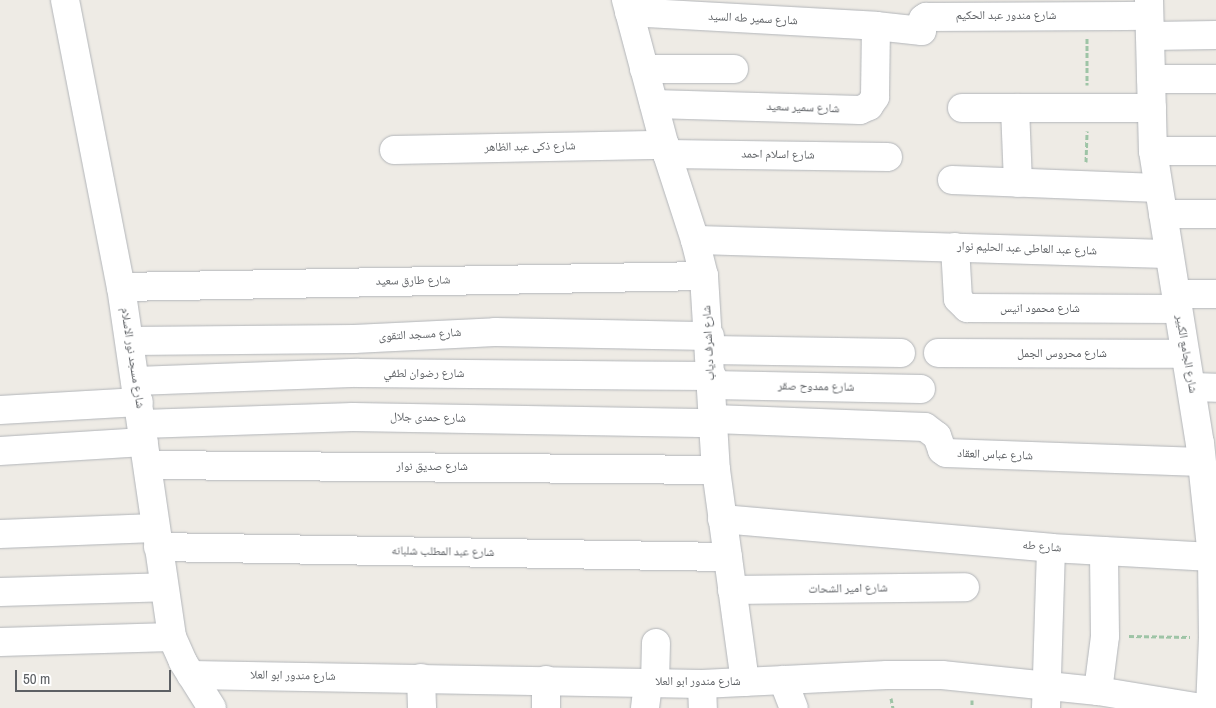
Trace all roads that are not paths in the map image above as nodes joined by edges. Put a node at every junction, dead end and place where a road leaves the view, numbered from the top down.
1 (65, 0) edge
2 (628, 6) edge
3 (1150, 17) edge
4 (876, 26) junction
5 (1216, 35) edge
6 (644, 69) junction
7 (734, 69) dead end
8 (1151, 79) junction
9 (1216, 79) edge
10 (654, 104) junction
11 (962, 108) dead end
12 (1015, 108) junction
13 (1152, 108) junction
14 (666, 149) junction
15 (394, 150) dead end
16 (1153, 151) junction
17 (1216, 151) edge
18 (888, 157) dead end
19 (952, 180) dead end
20 (1018, 183) junction
21 (1160, 201) junction
22 (1216, 214) edge
23 (695, 240) junction
24 (955, 247) junction
25 (1169, 254) junction
26 (704, 276) junction
27 (121, 287) junction
28 (1216, 294) edge
29 (1177, 301) junction
30 (354, 339) junction
31 (130, 341) junction
32 (901, 353) dead end
33 (938, 353) dead end
34 (1185, 354) junction
35 (711, 362) junction
36 (358, 373) junction
37 (1204, 388) edge
38 (921, 390) dead end
39 (0, 410) edge
40 (353, 417) junction
41 (714, 421) junction
42 (142, 423) junction
43 (1206, 450) edge
44 (0, 451) edge
45 (716, 470) junction
46 (1212, 507) edge
47 (722, 519) junction
48 (0, 534) edge
49 (157, 538) junction
50 (1051, 548) junction
51 (1104, 552) junction
52 (728, 557) junction
53 (1212, 557) junction
54 (164, 587) junction
55 (965, 587) dead end
56 (732, 590) junction
57 (0, 592) edge
58 (172, 637) junction
59 (0, 642) edge
60 (656, 643) dead end
61 (1214, 664) edge
62 (191, 675) junction
63 (421, 678) junction
64 (546, 680) junction
65 (783, 680) junction
66 (745, 682) junction
67 (650, 691) edge
68 (1098, 691) junction
69 (703, 696) edge
70 (1047, 697) edge
71 (212, 708) edge
72 (422, 708) edge
73 (546, 708) edge
74 (794, 708) edge
75 (1202, 708) edge
76 (1210, 708) edge

1 - 27 street, شارع مسجد نور الاسلام
2 - 4 street, شارع سمير طه السيد
2 - 6 street, شارع اشرف دياب
3 - 4 street, شارع مندور عبد الحكيم
3 - 5 street, شارع مندور عبد الحكيم
3 - 8 street, شارع الجامع الكبير
4 - 10 street, شارع سمير سعيد
6 - 7 street
6 - 10 street, شارع اشرف دياب
8 - 9 street
8 - 13 street, شارع الجامع الكبير
10 - 14 street, شارع اشرف دياب
11 - 12 street
12 - 13 street
12 - 20 street
13 - 16 street, شارع الجامع الكبير
14 - 15 street, شارع ذكى عبد الظاهر
14 - 18 street, شارع اسلام احمد
14 - 23 street, شارع اشرف دياب
16 - 17 street
16 - 21 street, شارع الجامع الكبير
19 - 20 street
20 - 21 street
21 - 22 street
21 - 25 street, شارع الجامع الكبير
23 - 24 street, شارع عبد العاطى عبد الحليم نوار
23 - 26 street, شارع اشرف دياب
24 - 25 street, شارع عبد العاطى عبد الحليم نوار
24 - 29 street, شارع محمود انيس
25 - 29 street, شارع الجامع الكبير
26 - 27 street, شارع طارق سعيد
26 - 35 street, شارع اشرف دياب
27 - 31 street, شارع مسجد نور الاسلام
28 - 29 street, شارع محمود انيس
29 - 34 street, شارع الجامع الكبير
30 - 31 street, شارع مسجد التقوى
30 - 35 street, شارع مسجد التقوى
30 - 36 street
31 - 42 street, شارع مسجد نور الاسلام
32 - 35 street
33 - 34 street, شارع محروس الجمل
34 - 37 street, شارع الجامع الكبير
35 - 36 street, شارع رضوان لطفي
35 - 38 street, شارع ممدوح صقر
35 - 41 street, شارع اشرف دياب
36 - 40 street
36 - 42 street, شارع رضوان لطفي
37 - 43 street, شارع الجامع الكبير
39 - 42 street
40 - 41 street, شارع حمدى جلال
40 - 42 street, شارع حمدى جلال
41 - 43 street, شارع عباس العقاد
41 - 45 street, شارع اشرف دياب
42 - 44 street
42 - 45 street, شارع صديق نوار
42 - 49 street, شارع مسجد نور الاسلام
43 - 46 street, شارع الجامع الكبير
45 - 47 street, شارع اشرف دياب
46 - 53 street, شارع الجامع الكبير
47 - 50 street, شارع طه
47 - 52 street, شارع اشرف دياب
48 - 49 street, شارع عبد المطلب شلبانه
49 - 52 street, شارع عبد المطلب شلبانه
49 - 54 street, شارع مسجد نور الاسلام
50 - 51 street, شارع طه
50 - 70 street
51 - 53 street, شارع طه
51 - 68 street
52 - 56 street, شارع اشرف دياب
53 - 61 street, شارع الجامع الكبير
54 - 57 street
54 - 58 street, شارع مسجد نور الاسلام
55 - 56 street, شارع امير الشحات
56 - 66 street, شارع اشرف دياب
58 - 59 street
58 - 62 street, شارع مسجد نور الاسلام
60 - 67 street
61 - 76 street, شارع الجامع الكبير
62 - 63 street, شارع مندور ابو العلا
62 - 71 street, شارع مسجد نور الاسلام
63 - 64 street, شارع مندور ابو العلا
63 - 72 street
64 - 67 street, شارع مندور ابو العلا
64 - 73 street
65 - 66 street, شارع مندور ابو العلا
65 - 70 street, شارع مندور ابو العلا
65 - 74 street
66 - 69 street, شارع مندور ابو العلا
67 - 69 street, شارع مندور ابو العلا
68 - 70 street, شارع مندور ابو العلا
68 - 75 street, شارع مندور ابو العلا

